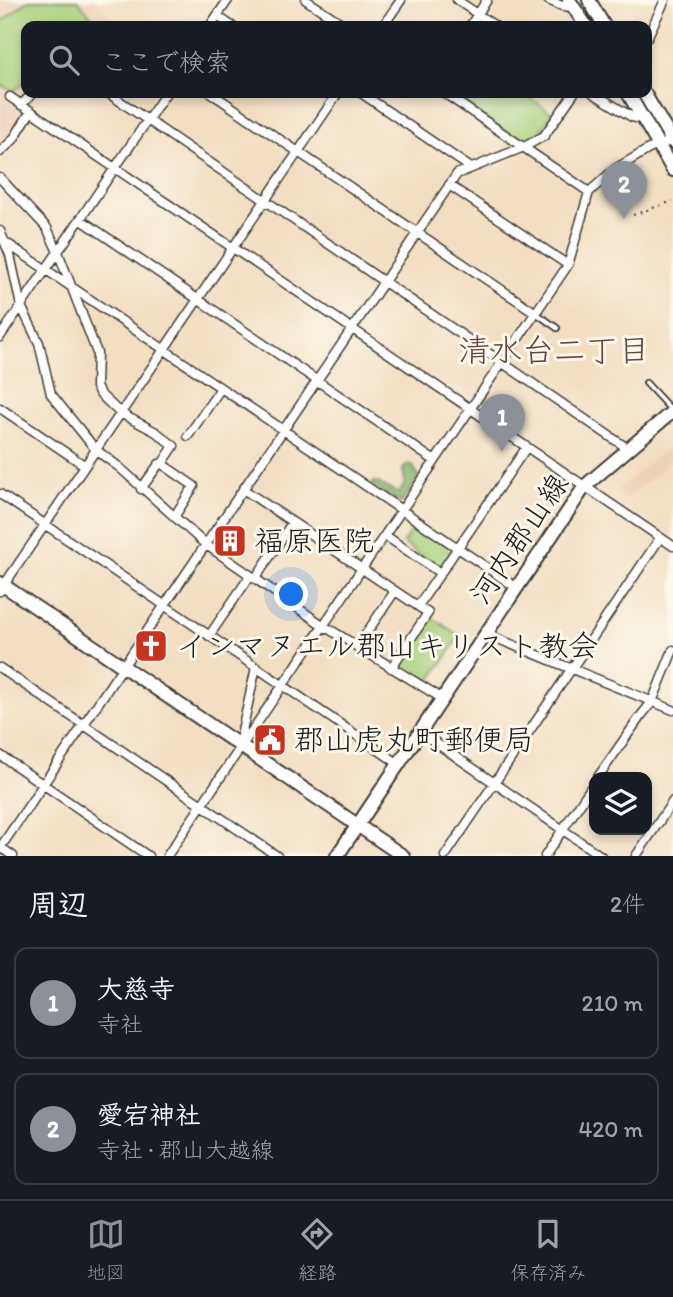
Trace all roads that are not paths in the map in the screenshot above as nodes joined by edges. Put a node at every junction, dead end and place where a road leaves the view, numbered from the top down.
1 (228, 0) edge
2 (306, 0) edge
3 (401, 0) edge
4 (457, 0) edge
5 (487, 0) edge
6 (548, 0) edge
7 (589, 0) edge
8 (665, 0) edge
9 (571, 3) edge
10 (478, 15) junction
11 (217, 16) junction
12 (214, 21) edge
13 (224, 21) edge
14 (338, 21) edge
15 (386, 21) edge
16 (474, 21) edge
17 (487, 21) edge
18 (583, 21) edge
19 (601, 21) edge
20 (652, 27) edge
21 (10, 97) dead end
22 (28, 98) edge
23 (116, 98) edge
24 (163, 98) edge
25 (219, 98) edge
26 (332, 98) edge
27 (368, 98) edge
28 (451, 98) edge
29 (571, 98) edge
30 (601, 98) edge
31 (631, 98) edge
32 (647, 98) edge
33 (21, 105) junction
34 (30, 111) junction
35 (148, 119) junction
36 (646, 120) junction
37 (669, 142) edge
38 (524, 147) junction
39 (299, 150) junction
40 (0, 152) edge
41 (471, 168) junction
42 (114, 169) junction
43 (673, 170) edge
44 (0, 178) edge
45 (449, 185) junction
46 (589, 192) junction
47 (266, 200) junction
48 (80, 219) junction
49 (0, 231) edge
50 (418, 233) junction
51 (2, 240) edge
52 (233, 249) junction
53 (58, 251) junction
54 (568, 265) junction
55 (46, 269) junction
56 (386, 281) junction
57 (72, 287) junction
58 (198, 300) junction
59 (21, 306) junction
60 (536, 313) junction
61 (557, 328) dead end
62 (2, 330) edge
63 (352, 330) junction
64 (164, 349) junction
65 (503, 361) junction
66 (317, 380) junction
67 (646, 383) dead end
68 (221, 388) junction
69 (0, 408) edge
70 (469, 410) junction
71 (673, 411) edge
72 (120, 413) junction
73 (283, 430) junction
74 (188, 436) dead end
75 (526, 448) junction
76 (627, 448) junction
77 (96, 450) junction
78 (435, 461) junction
79 (162, 464) junction
80 (85, 465) junction
81 (585, 486) junction
82 (141, 489) junction
83 (243, 489) junction
84 (0, 494) edge
85 (402, 510) junction
86 (174, 517) junction
87 (292, 523) junction
88 (45, 524) junction
89 (386, 536) junction
90 (660, 538) junction
91 (205, 544) junction
92 (673, 546) edge
93 (457, 548) junction
94 (363, 570) junction
95 (440, 573) junction
96 (252, 578) junction
97 (1, 586) edge
98 (517, 588) junction
99 (395, 591) junction
100 (165, 606) junction
101 (418, 606) junction
102 (324, 626) junction
103 (486, 634) junction
104 (209, 636) junction
105 (357, 647) junction
106 (673, 650) edge
107 (122, 666) junction
108 (256, 667) junction
109 (0, 668) edge
110 (391, 668) junction
111 (571, 668) junction
112 (283, 686) junction
113 (443, 699) junction
114 (652, 702) junction
115 (673, 710) edge
116 (85, 724) junction
117 (420, 732) junction
118 (241, 746) junction
119 (0, 755) edge
120 (399, 764) junction
121 (601, 772) edge
122 (494, 783) junction
123 (43, 784) junction
124 (589, 790) edge
125 (673, 801) edge
126 (202, 806) junction
127 (357, 825) junction
128 (562, 830) junction
129 (0, 847) edge
130 (13, 856) edge
131 (148, 856) edge
132 (167, 856) edge
133 (277, 856) edge
134 (337, 856) edge
135 (402, 856) edge
136 (445, 856) edge
137 (545, 856) edge
138 (601, 856) edge
139 (636, 856) edge

1 - 11 street
2 - 14 street
3 - 15 street
4 - 10 street
5 - 10 street
6 - 9 street
7 - 19 main road
8 - 20 street
9 - 18 main road
10 - 16 street
10 - 17 street
11 - 12 street
11 - 13 street
21 - 33 street
22 - 33 street
23 - 35 street
24 - 35 street
25 - 39 street
26 - 39 street
27 - 41 street
28 - 38 street
29 - 38 street
30 - 36 street
31 - 36 main road
32 - 37 main road
33 - 34 street
34 - 40 street
34 - 42 street
35 - 42 street
35 - 47 street
36 - 37 main road
37 - 43 main road
37 - 46 street
38 - 41 street
38 - 46 street
39 - 47 street
39 - 50 street
41 - 45 street
42 - 48 street
42 - 52 street
44 - 53 street
45 - 50 street
45 - 54 street
46 - 54 street
47 - 52 street
47 - 56 street
48 - 53 street
48 - 58 street
49 - 51 street
50 - 56 street
50 - 60 street
51 - 55 street
51 - 59 street
52 - 58 street
52 - 63 street
53 - 55 street
53 - 57 street
54 - 60 street
55 - 57 street
55 - 59 street
56 - 63 street
56 - 65 street
57 - 64 street
57 - 72 street
58 - 64 street
58 - 66 street
59 - 62 street
59 - 77 street
60 - 61 lane
60 - 65 street
63 - 66 street
63 - 70 street
64 - 68 street
64 - 72 street
65 - 70 street
65 - 76 street
66 - 73 street
66 - 78 street
67 - 71 lane
68 - 73 street
68 - 74 street
69 - 80 street
70 - 75 street
70 - 78 street
71 - 76 main road, 河内郡山線
72 - 77 street
72 - 79 street
73 - 83 street
73 - 85 street
75 - 81 street
75 - 93 street
76 - 81 main road, 河内郡山線
77 - 80 street
77 - 82 street
78 - 85 street
79 - 82 street
79 - 86 street
80 - 88 street
81 - 90 street
81 - 98 main road, 河内郡山線
82 - 86 street
83 - 87 street
83 - 91 street
84 - 88 street
85 - 89 street
85 - 93 street
86 - 91 street
87 - 94 street
87 - 96 street
88 - 97 street
88 - 100 street
89 - 94 street
89 - 95 street
90 - 92 street
90 - 111 street
91 - 96 street
91 - 100 street
93 - 95 street
93 - 98 street
94 - 99 street
94 - 102 street
95 - 101 street
96 - 102 street
96 - 104 street
97 - 107 main road
98 - 103 main road, 河内郡山線
99 - 101 street
99 - 105 street
100 - 104 street
100 - 107 street
101 - 110 street
102 - 105 street
102 - 112 street
103 - 111 street
103 - 113 main road, 河内郡山線
104 - 108 street
105 - 110 street
106 - 114 street
107 - 116 street
107 - 118 main road
108 - 112 street
108 - 118 street
109 - 116 street
110 - 113 street
111 - 114 street
111 - 122 street
112 - 118 street
112 - 120 street
113 - 117 main road, 河内郡山線
114 - 115 street
114 - 121 street
116 - 123 street
116 - 126 street
117 - 120 main road, 河内郡山線
117 - 122 street
118 - 126 street
118 - 127 main road
119 - 123 street
120 - 127 main road, 河内郡山線
122 - 128 street
122 - 136 street
123 - 129 street
123 - 131 street
124 - 128 street
125 - 139 street
126 - 132 street
126 - 133 street
127 - 134 main road, 河内郡山線
127 - 135 main road
128 - 137 street
128 - 138 street
129 - 130 street

